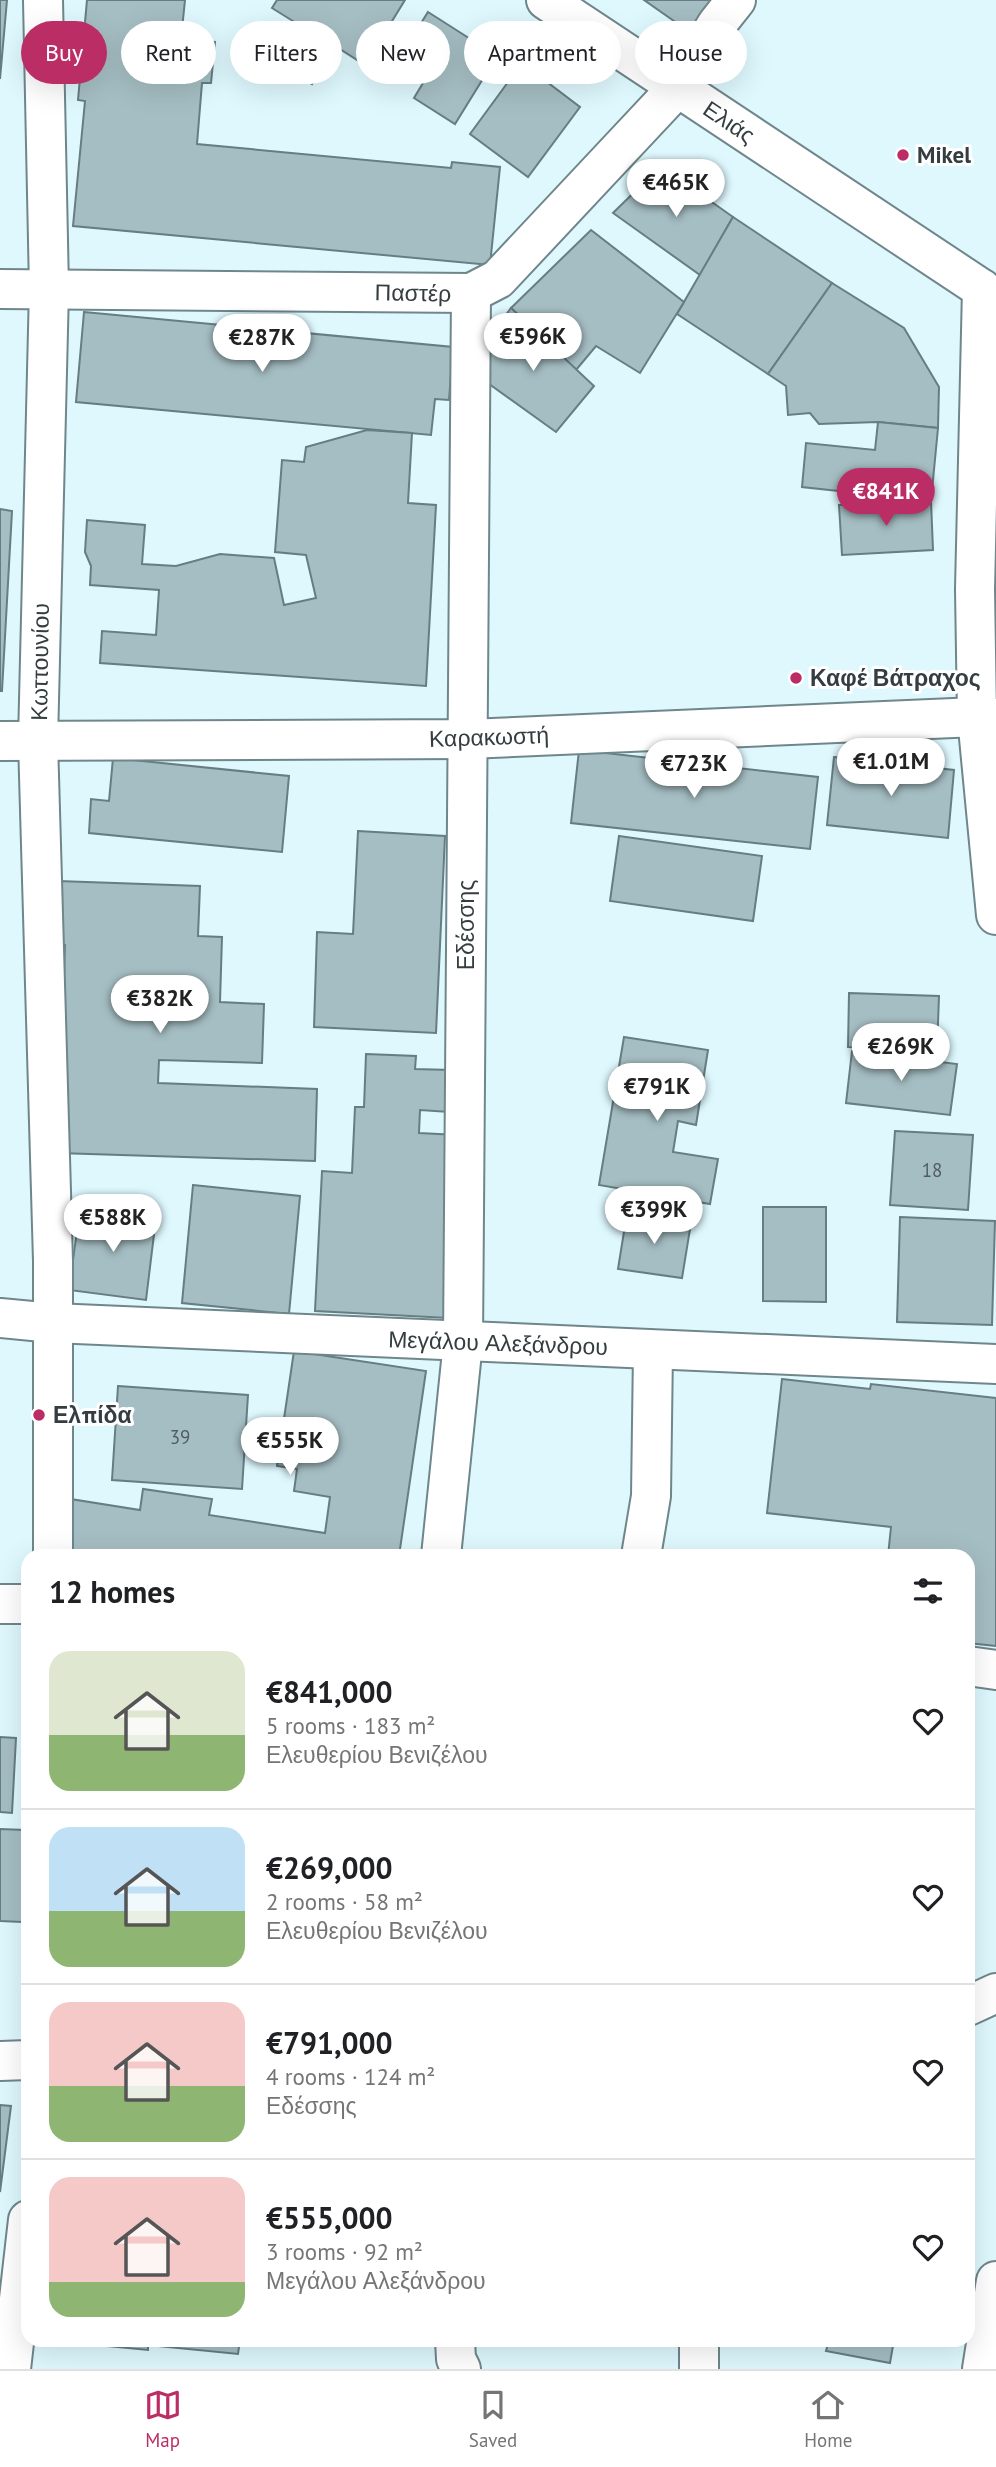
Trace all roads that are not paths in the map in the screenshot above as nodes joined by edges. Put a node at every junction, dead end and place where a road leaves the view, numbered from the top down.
1 (43, 0) edge
2 (546, 0) edge
3 (736, 0) edge
4 (678, 87) junction
5 (989, 286) edge
6 (0, 289) edge
7 (49, 289) junction
8 (471, 293) junction
9 (985, 589) edge
10 (986, 717) edge
11 (468, 740) junction
12 (0, 741) edge
13 (38, 741) junction
14 (996, 915) edge
15 (0, 1318) edge
16 (53, 1323) junction
17 (463, 1342) junction
18 (653, 1350) junction
19 (996, 1364) edge
20 (53, 1549) edge
21 (442, 1549) edge
22 (642, 1549) edge
23 (0, 1604) edge
24 (21, 1604) edge
25 (975, 1667) edge
26 (996, 1670) edge
27 (996, 1993) edge
28 (975, 2003) edge
29 (21, 2060) edge
30 (0, 2061) edge
31 (21, 2281) edge
32 (996, 2281) edge
33 (455, 2347) edge
34 (699, 2347) edge
35 (11, 2369) edge
36 (461, 2369) edge
37 (699, 2369) edge
38 (982, 2369) edge

1 - 7 street, Κωττουνίου
2 - 4 street, Ελιάς
3 - 4 street, Παστέρ
4 - 5 street, Ελιάς
4 - 8 street, Παστέρ
5 - 9 street
6 - 7 street, Παστέρ
7 - 8 street, Παστέρ
7 - 13 street, Κωττουνίου
8 - 11 street, Εδέσσης
9 - 10 street
10 - 11 street, Καρακωστή
10 - 14 street
11 - 13 street, Καρακωστή
11 - 17 street, Εδέσσης
12 - 13 street, Καρακωστή
13 - 16 street, Κωττουνίου
15 - 16 street, Μεγάλου Αλεξάνδρου
16 - 17 street, Μεγάλου Αλεξάνδρου
16 - 20 street, Κωττουνίου
17 - 18 street, Μεγάλου Αλεξάνδρου
17 - 21 street, Εδέσσης
18 - 19 street, Μεγάλου Αλεξάνδρου
18 - 22 street
23 - 24 street
25 - 26 street
27 - 28 street
29 - 30 street
31 - 35 street
32 - 38 street
33 - 36 street
34 - 37 street

